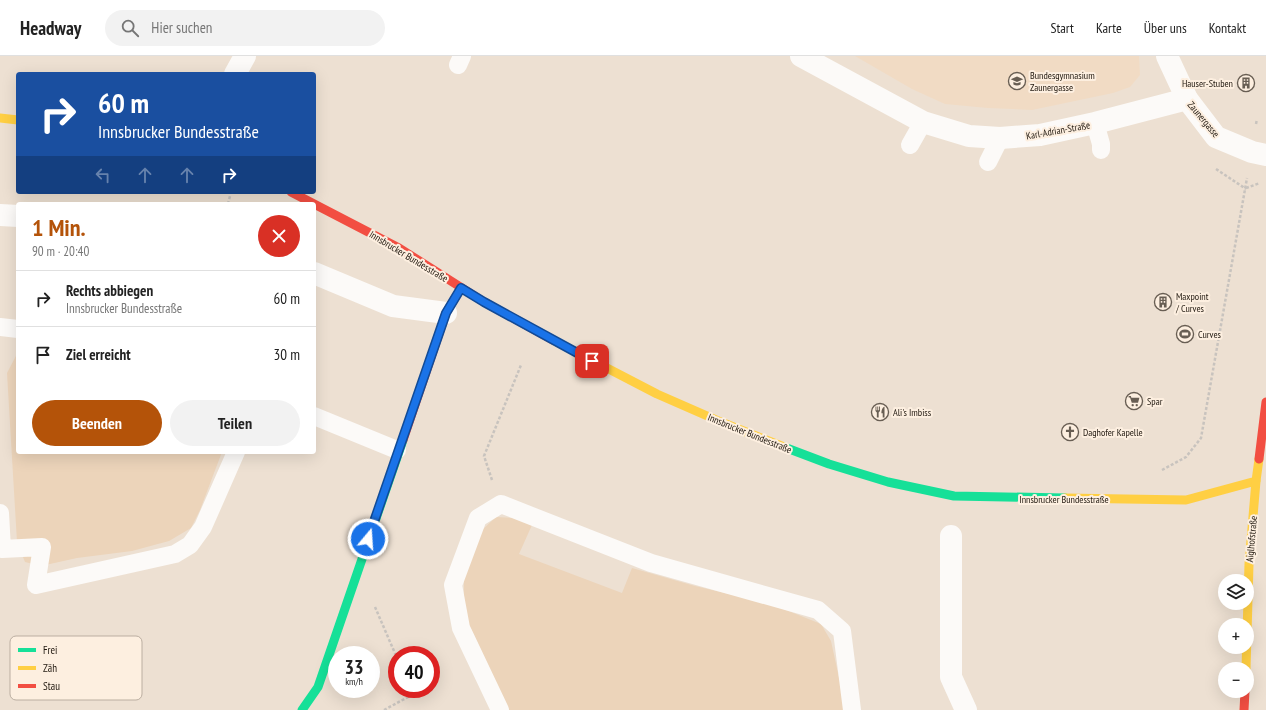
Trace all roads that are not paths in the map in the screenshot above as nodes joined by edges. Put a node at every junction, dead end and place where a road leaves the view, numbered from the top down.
1 (245, 56) edge
2 (801, 56) edge
3 (1166, 56) edge
4 (236, 72) edge
5 (1187, 99) junction
6 (0, 118) edge
7 (16, 120) edge
8 (923, 122) junction
9 (1095, 123) junction
10 (1000, 138) junction
11 (910, 145) dead end
12 (1101, 150) dead end
13 (1266, 155) edge
14 (988, 162) dead end
15 (295, 194) edge
16 (312, 202) edge
17 (316, 204) edge
18 (0, 215) edge
19 (16, 216) edge
20 (316, 274) edge
21 (461, 288) junction
22 (446, 313) junction
23 (0, 327) edge
24 (16, 329) edge
25 (1266, 402) edge
26 (316, 417) edge
27 (397, 450) junction
28 (235, 454) edge
29 (1261, 480) edge
30 (0, 513) edge
31 (951, 536) dead end
32 (1246, 662) edge
33 (1245, 698) edge
34 (302, 710) edge
35 (500, 710) edge
36 (852, 710) edge
37 (966, 710) edge
38 (1244, 710) edge

1 - 4 street
2 - 8 street, Karl-Adrian-Straße
3 - 5 street, Zaunergasse
5 - 9 street, Karl-Adrian-Straße
5 - 13 street, Zaunergasse
6 - 7 main road
8 - 10 street, Karl-Adrian-Straße
8 - 11 lane
9 - 10 street, Karl-Adrian-Straße
9 - 12 lane
10 - 14 lane
15 - 16 main road, Innsbrucker Bundesstraße
17 - 21 main road, Innsbrucker Bundesstraße
18 - 19 street
20 - 22 street
21 - 22 main road
21 - 29 main road, Innsbrucker Bundesstraße
22 - 27 main road
23 - 24 lane
25 - 29 main road, Aiglhofstraße
26 - 27 lane
27 - 34 main road
28 - 30 lane
29 - 32 main road, Aiglhofstraße
31 - 37 street
33 - 38 main road
35 - 36 lane

